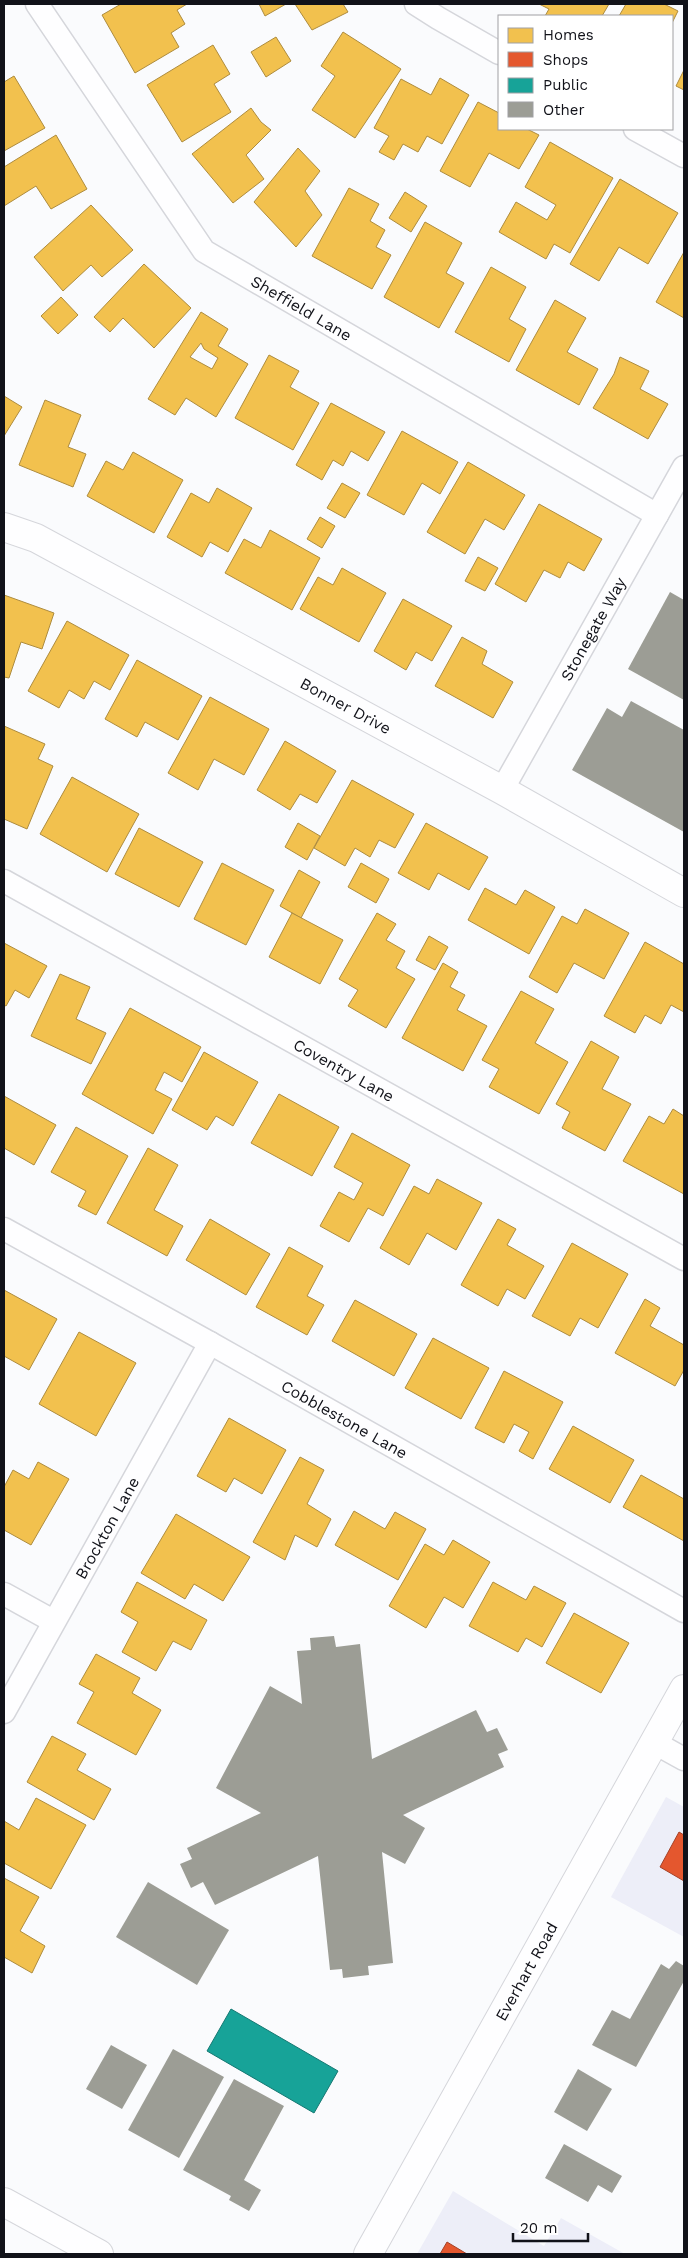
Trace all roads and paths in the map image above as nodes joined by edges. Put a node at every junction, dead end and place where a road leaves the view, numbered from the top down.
1 (37, 4) edge
2 (416, 4) edge
3 (498, 52) edge
4 (638, 130) edge
5 (684, 156) edge
6 (684, 467) edge
7 (658, 515) junction
8 (4, 527) edge
9 (502, 790) junction
10 (4, 881) edge
11 (684, 893) edge
12 (4, 1229) edge
13 (684, 1259) edge
14 (210, 1342) junction
15 (4, 1594) edge
16 (684, 1611) edge
17 (53, 1621) junction
18 (684, 1689) edge
19 (4, 1712) edge
20 (654, 1743) junction
21 (684, 1759) edge
22 (4, 2202) edge
23 (99, 2254) edge
24 (368, 2254) edge

1 - 7 street, Sheffield Lane
2 - 3 street
4 - 5 street
6 - 7 street, Stonegate Way
7 - 9 street, Stonegate Way
8 - 9 street, Bonner Drive
9 - 11 street, Bonner Drive
10 - 13 street, Coventry Lane
12 - 14 street, Cobblestone Lane
14 - 16 street, Cobblestone Lane
14 - 17 street, Brockton Lane
15 - 17 street
17 - 19 street, Brockton Lane
18 - 20 street, Everhart Road
20 - 21 street
20 - 24 street, Everhart Road
22 - 23 street

